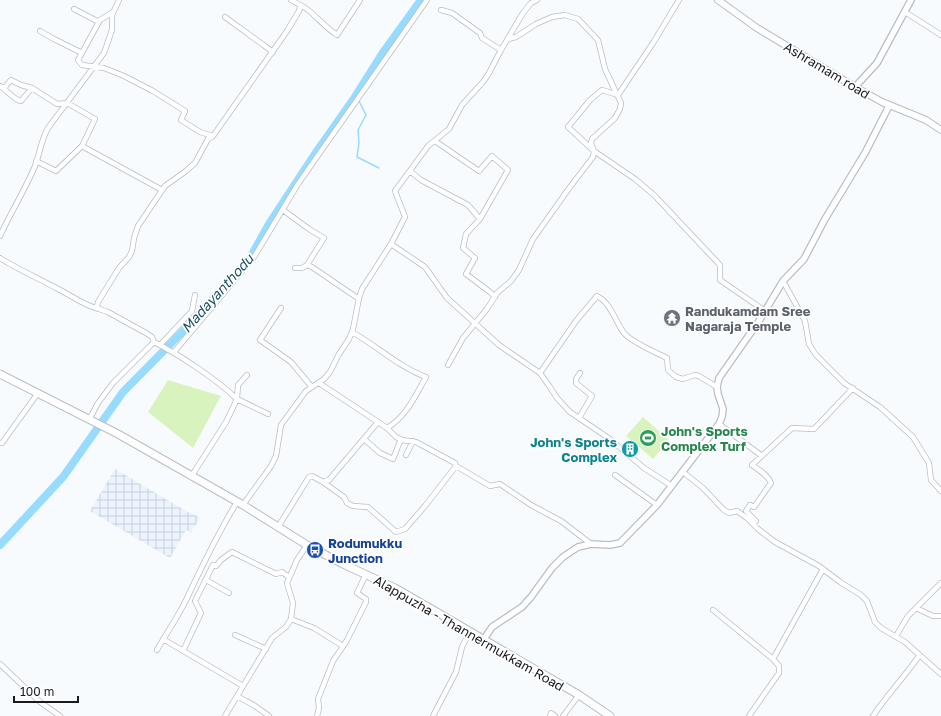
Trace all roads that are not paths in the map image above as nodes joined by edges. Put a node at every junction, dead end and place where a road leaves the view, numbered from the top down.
1 (119, 0) edge
2 (291, 0) edge
3 (360, 0) edge
4 (427, 0) edge
5 (537, 0) edge
6 (679, 0) edge
7 (718, 0) edge
8 (911, 0) edge
9 (300, 7) junction
10 (74, 9) dead end
11 (441, 10) dead end
12 (114, 12) junction
13 (905, 12) junction
14 (225, 17) dead end
15 (99, 22) junction
16 (40, 31) dead end
17 (941, 35) edge
18 (508, 39) junction
19 (501, 50) junction
20 (273, 52) junction
21 (82, 53) junction
22 (93, 67) junction
23 (2, 87) edge
24 (855, 87) junction
25 (32, 88) junction
26 (618, 95) junction
27 (67, 103) junction
28 (889, 106) junction
29 (941, 130) edge
30 (212, 136) junction
31 (436, 141) junction
32 (82, 146) junction
33 (594, 151) junction
34 (36, 162) junction
35 (410, 171) junction
36 (162, 190) junction
37 (283, 210) junction
38 (480, 219) junction
39 (0, 236) edge
40 (391, 244) junction
41 (0, 258) edge
42 (307, 265) junction
43 (295, 268) dead end
44 (783, 281) junction
45 (195, 295) dead end
46 (494, 297) junction
47 (359, 299) junction
48 (99, 308) junction
49 (282, 308) dead end
50 (766, 311) junction
51 (474, 323) junction
52 (352, 332) junction
53 (154, 342) junction
54 (162, 346) junction
55 (174, 352) junction
56 (448, 364) dead end
57 (540, 373) junction
58 (580, 373) dead end
59 (0, 374) edge
60 (247, 375) dead end
61 (319, 383) junction
62 (312, 386) junction
63 (717, 387) junction
64 (853, 388) junction
65 (38, 393) junction
66 (237, 400) junction
67 (268, 414) dead end
68 (579, 418) junction
69 (91, 421) junction
70 (378, 422) junction
71 (719, 424) junction
72 (387, 428) junction
73 (364, 439) junction
74 (401, 439) junction
75 (413, 441) junction
76 (0, 443) edge
77 (406, 455) dead end
78 (762, 456) junction
79 (456, 466) junction
80 (683, 472) junction
81 (615, 475) dead end
82 (191, 477) junction
83 (323, 482) junction
84 (672, 486) junction
85 (941, 491) edge
86 (240, 504) junction
87 (657, 505) junction
88 (753, 524) junction
89 (278, 527) junction
90 (591, 544) junction
91 (307, 545) junction
92 (823, 570) junction
93 (366, 574) junction
94 (290, 577) junction
95 (206, 580) junction
96 (941, 583) edge
97 (229, 593) dead end
98 (916, 608) junction
99 (712, 610) dead end
100 (941, 616) edge
101 (291, 619) junction
102 (470, 631) junction
103 (235, 635) dead end
104 (896, 636) junction
105 (163, 639) junction
106 (484, 639) junction
107 (343, 646) junction
108 (266, 649) junction
109 (157, 650) dead end
110 (183, 651) junction
111 (919, 656) junction
112 (773, 659) junction
113 (0, 664) edge
114 (941, 674) edge
115 (243, 686) junction
116 (579, 695) junction
117 (237, 696) junction
118 (60, 716) edge
119 (225, 716) edge
120 (269, 716) edge
121 (317, 716) edge
122 (433, 716) edge
123 (550, 716) edge
124 (555, 716) edge
125 (563, 716) edge
126 (610, 716) edge
127 (749, 716) edge
128 (874, 716) edge

1 - 12 street
2 - 9 street
3 - 9 street
4 - 37 street
5 - 18 street
6 - 26 street
7 - 24 main road, Ashramam road
8 - 13 street
9 - 20 street
10 - 15 street
11 - 19 street
12 - 15 street
12 - 22 street
13 - 17 street
13 - 24 street
14 - 20 street
15 - 21 street
16 - 21 street
18 - 19 street
18 - 26 street
19 - 31 street
20 - 30 street
21 - 22 street
22 - 27 street
22 - 30 street
23 - 25 street
23 - 25 street
24 - 28 main road, Ashramam road
25 - 27 street
26 - 33 street
26 - 33 street
27 - 32 street
27 - 34 street
28 - 29 main road, Ashramam road
28 - 44 street
30 - 36 street
31 - 35 street
31 - 38 street
32 - 34 street
32 - 36 street
33 - 46 street
33 - 50 street
34 - 39 street
35 - 38 street
35 - 40 street
36 - 48 street
37 - 42 street
37 - 55 street
38 - 46 street
40 - 47 street
40 - 51 street
41 - 48 street
42 - 43 street
42 - 47 street
44 - 50 street
44 - 64 street
45 - 54 street
46 - 51 street
47 - 52 street
48 - 53 street
49 - 62 street
50 - 63 street
51 - 56 street
51 - 57 street
52 - 61 street
52 - 72 street
53 - 54 street
53 - 69 street
54 - 55 street
55 - 66 street
57 - 63 street
57 - 68 street
58 - 68 street
59 - 65 main road
60 - 66 street
61 - 62 street
61 - 70 street
62 - 86 street
63 - 71 street
64 - 78 street
64 - 85 street
65 - 69 main road
65 - 76 street
66 - 67 street
66 - 82 street
68 - 84 street
69 - 82 main road, Alappuzha - Thannermukkam Road
70 - 72 street
70 - 73 street
71 - 78 street
71 - 80 street
72 - 74 street
73 - 74 street
73 - 83 street
74 - 75 street
75 - 77 street
75 - 79 street
78 - 88 street
79 - 83 street
79 - 90 street
80 - 84 street
80 - 88 street
81 - 87 street
82 - 86 main road, Alappuzha - Thannermukkam Road
83 - 89 street
84 - 87 street
86 - 89 main road, Alappuzha - Thannermukkam Road
86 - 105 street
87 - 90 street
88 - 92 street
89 - 91 main road, Alappuzha - Thannermukkam Road
90 - 106 street
91 - 93 main road, Alappuzha - Thannermukkam Road
91 - 94 street
92 - 104 street
92 - 112 street
93 - 102 main road, Alappuzha - Thannermukkam Road
93 - 107 street
94 - 95 street
94 - 101 street
95 - 97 street
95 - 110 street
96 - 98 street
98 - 100 street
98 - 104 street
99 - 112 street
101 - 107 street
101 - 108 street
102 - 106 main road, Alappuzha - Thannermukkam Road
102 - 122 street
103 - 108 street
104 - 111 street
105 - 109 street
105 - 110 street
106 - 116 main road, Alappuzha - Thannermukkam Road
107 - 121 street
108 - 115 street
110 - 115 street
111 - 114 street
111 - 128 street
112 - 127 street
113 - 118 street
115 - 117 street
116 - 125 street
116 - 126 main road, Alappuzha - Thannermukkam Road
117 - 119 street
117 - 120 street
123 - 124 street

